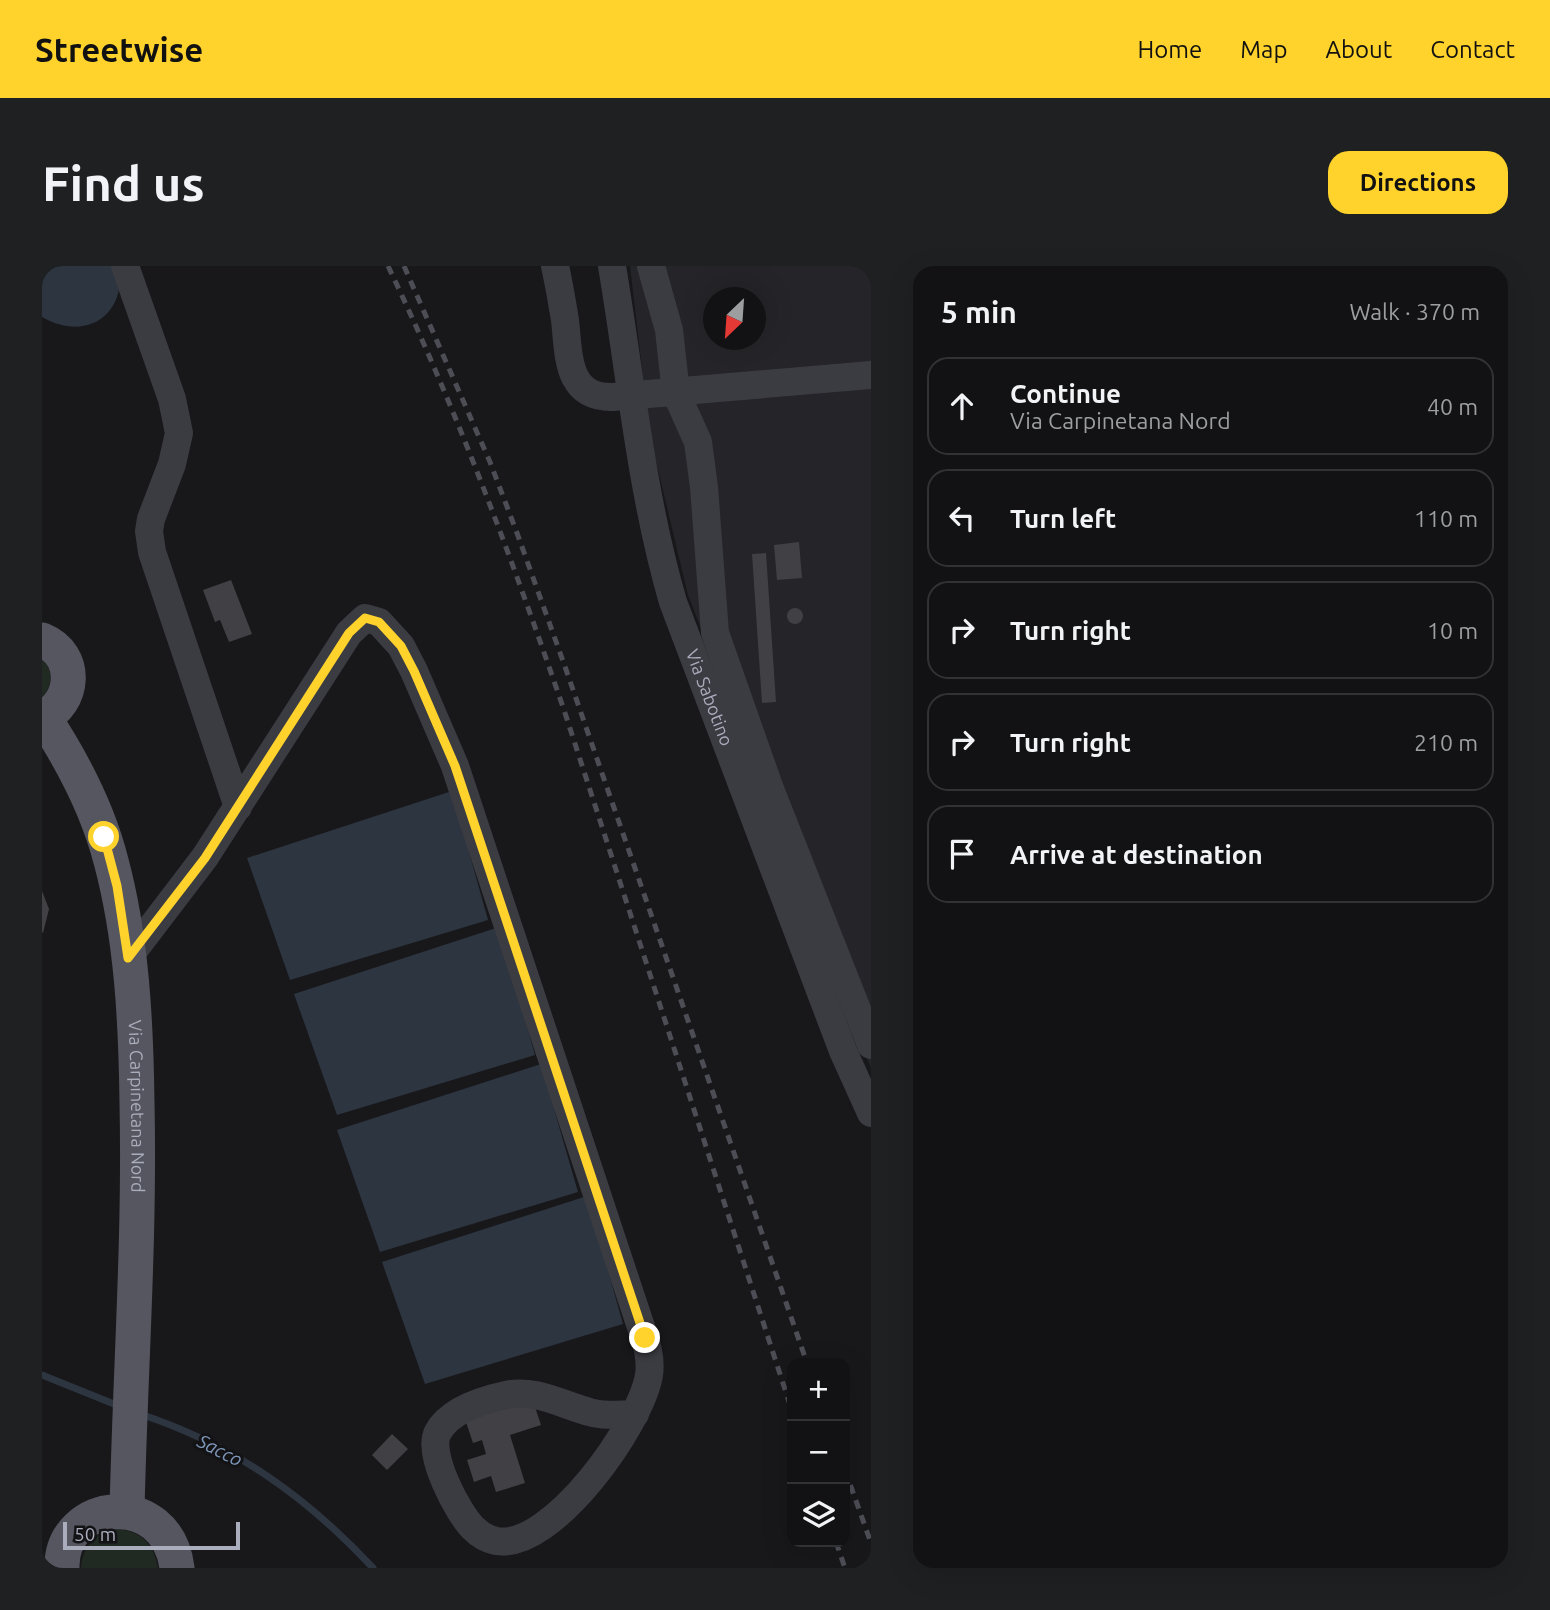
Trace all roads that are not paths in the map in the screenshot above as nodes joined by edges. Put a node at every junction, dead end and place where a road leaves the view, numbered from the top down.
1 (125, 266) edge
2 (555, 266) edge
3 (612, 266) edge
4 (652, 270) edge
5 (871, 375) edge
6 (676, 393) junction
7 (42, 640) edge
8 (43, 718) edge
9 (238, 807) junction
10 (128, 958) junction
11 (871, 1045) edge
12 (871, 1113) edge
13 (635, 1414) junction
14 (127, 1511) junction
15 (77, 1529) junction
16 (42, 1539) edge
17 (179, 1563) edge
18 (62, 1568) edge

1 - 9 street
2 - 6 street
3 - 12 street, Via Sabotino, bridge
4 - 6 street
5 - 6 street
6 - 11 street
7 - 8 main road
8 - 10 main road, Via Carpinetana Nord
9 - 10 street
9 - 13 street
10 - 14 main road, Via Carpinetana Nord
13 - 13 street
14 - 15 main road
14 - 17 main road
15 - 16 main road
15 - 18 main road

